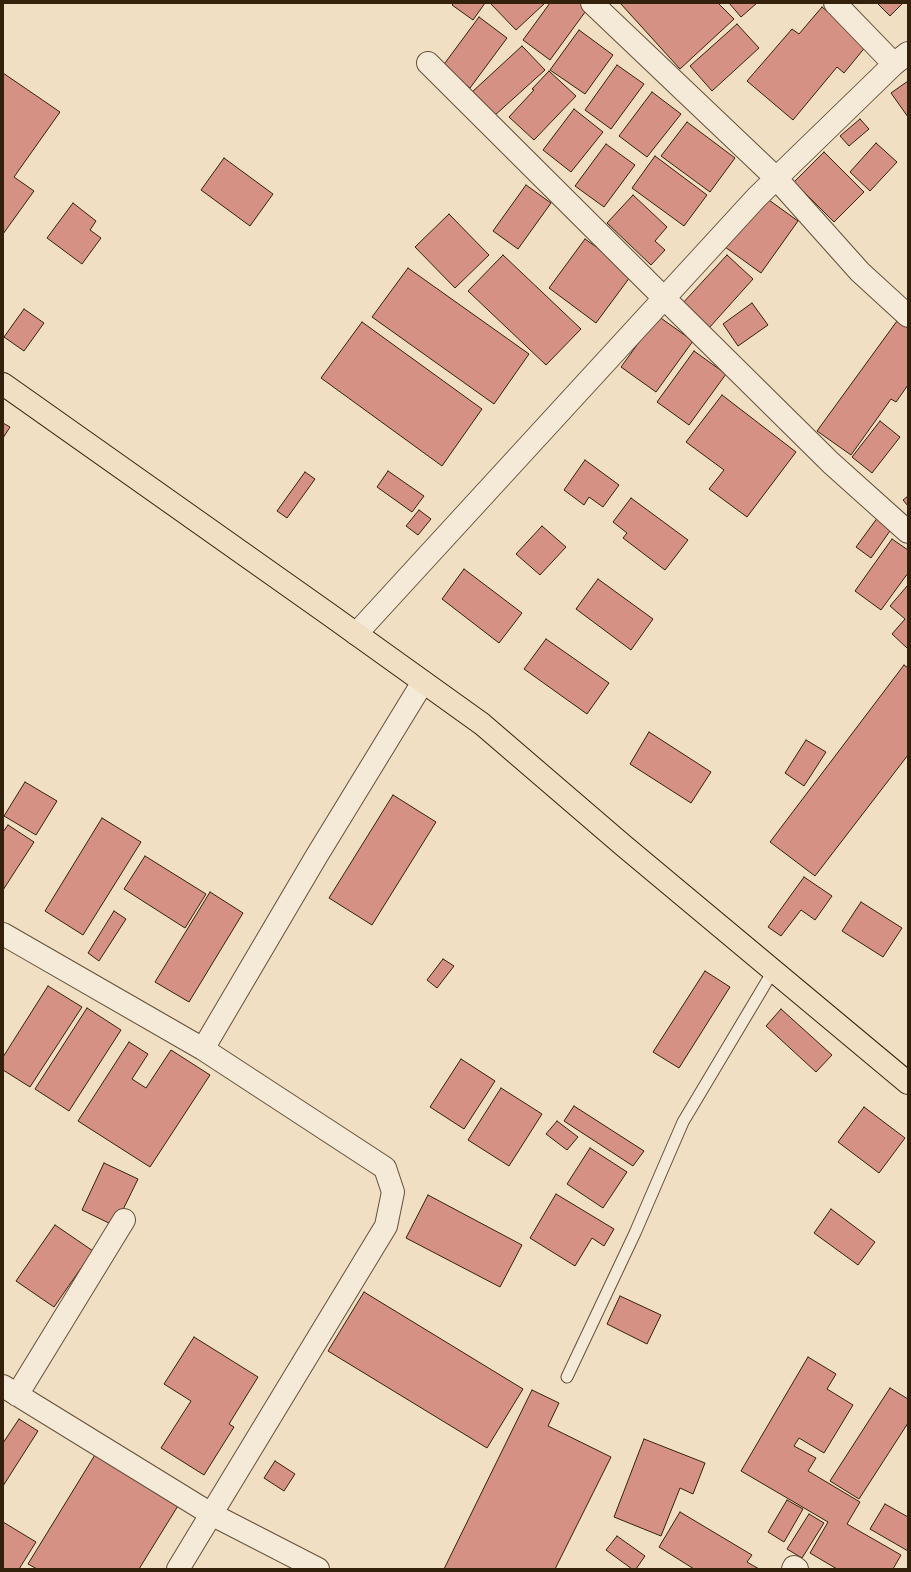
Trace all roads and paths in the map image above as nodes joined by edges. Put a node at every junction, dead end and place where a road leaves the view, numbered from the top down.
1 (592, 3) edge
2 (835, 3) edge
3 (901, 58) edge
4 (428, 63) dead end
5 (776, 178) junction
6 (664, 298) junction
7 (908, 316) edge
8 (3, 384) edge
9 (908, 532) edge
10 (356, 634) junction
11 (423, 682) junction
12 (3, 934) edge
13 (773, 971) junction
14 (203, 1049) junction
15 (908, 1083) edge
16 (124, 1220) dead end
17 (567, 1377) dead end
18 (10, 1390) edge
19 (211, 1514) junction
20 (178, 1569) edge
21 (318, 1569) edge
22 (793, 1569) edge
23 (797, 1569) edge

1 - 5 street
2 - 3 street
3 - 5 street
4 - 6 street
5 - 6 street
5 - 7 street
6 - 9 street
6 - 10 street
8 - 10 main road
10 - 11 main road
11 - 13 main road
11 - 14 street
12 - 14 street
13 - 15 main road
13 - 17 lane
14 - 19 street
16 - 18 street
18 - 19 street
19 - 20 street
19 - 21 street
22 - 23 street

